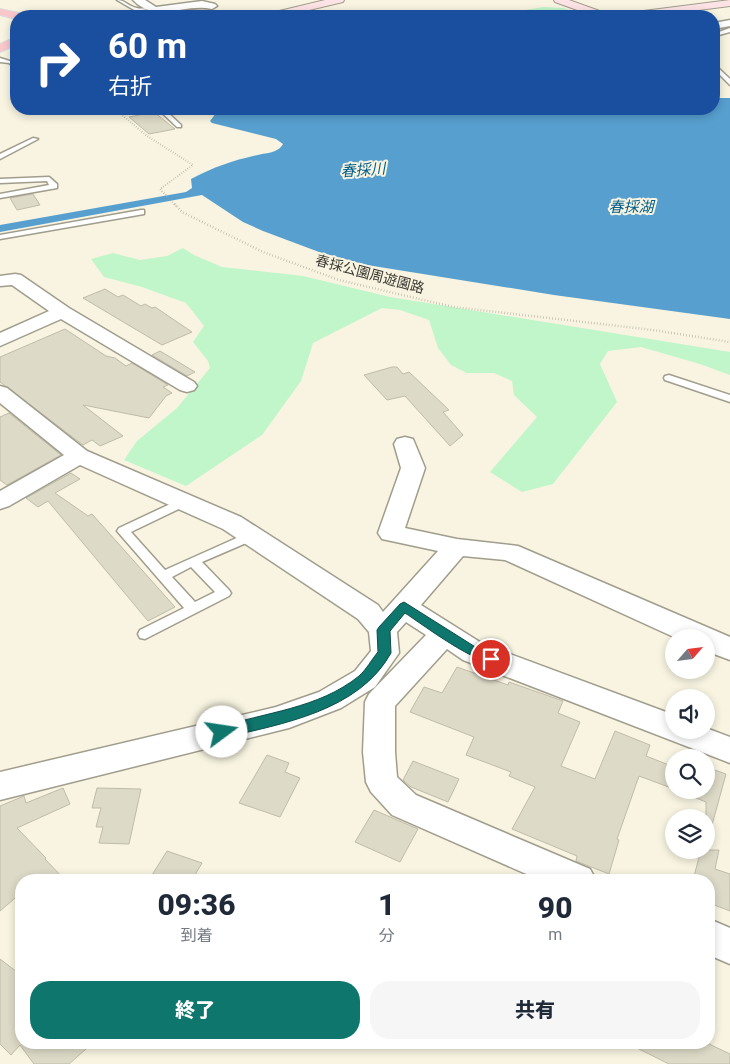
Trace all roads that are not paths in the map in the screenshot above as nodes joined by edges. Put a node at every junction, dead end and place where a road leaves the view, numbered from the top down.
1 (119, 0) edge
2 (138, 0) edge
3 (339, 0) edge
4 (559, 0) edge
5 (208, 3) edge
6 (729, 4) edge
7 (152, 8) junction
8 (303, 10) edge
9 (587, 10) edge
10 (678, 10) edge
11 (720, 72) edge
12 (730, 83) edge
13 (168, 115) edge
14 (180, 126) dead end
15 (35, 139) dead end
16 (0, 157) edge
17 (0, 181) edge
18 (0, 196) edge
19 (141, 212) dead end
20 (0, 237) edge
21 (0, 281) edge
22 (62, 312) junction
23 (0, 340) edge
24 (669, 378) dead end
25 (187, 386) dead end
26 (730, 399) edge
27 (5, 402) edge
28 (405, 444) dead end
29 (79, 456) junction
30 (0, 501) edge
31 (182, 502) junction
32 (254, 535) junction
33 (457, 547) junction
34 (193, 561) junction
35 (163, 576) junction
36 (404, 607) junction
37 (193, 609) junction
38 (684, 629) edge
39 (383, 630) junction
40 (445, 633) junction
41 (144, 634) dead end
42 (715, 642) edge
43 (730, 649) edge
44 (665, 725) edge
45 (701, 739) edge
46 (730, 750) edge
47 (0, 786) edge
48 (564, 874) edge
49 (715, 940) edge
50 (730, 946) edge

1 - 7 lane
2 - 7 street
3 - 8 street
4 - 9 street
5 - 7 street
6 - 10 street
11 - 12 lane
13 - 14 lane
15 - 16 lane
17 - 18 lane
19 - 20 lane
21 - 22 street
22 - 23 street
22 - 25 street
24 - 26 lane
27 - 29 street
28 - 33 street
29 - 30 street
29 - 31 street
31 - 32 street
31 - 35 lane
32 - 34 lane
32 - 39 street
33 - 36 street
33 - 38 street
34 - 35 lane
34 - 37 lane
35 - 37 lane
36 - 39 street
36 - 40 street
37 - 41 lane
39 - 47 street
40 - 44 street
40 - 48 street
42 - 43 street
45 - 46 street
49 - 50 street

